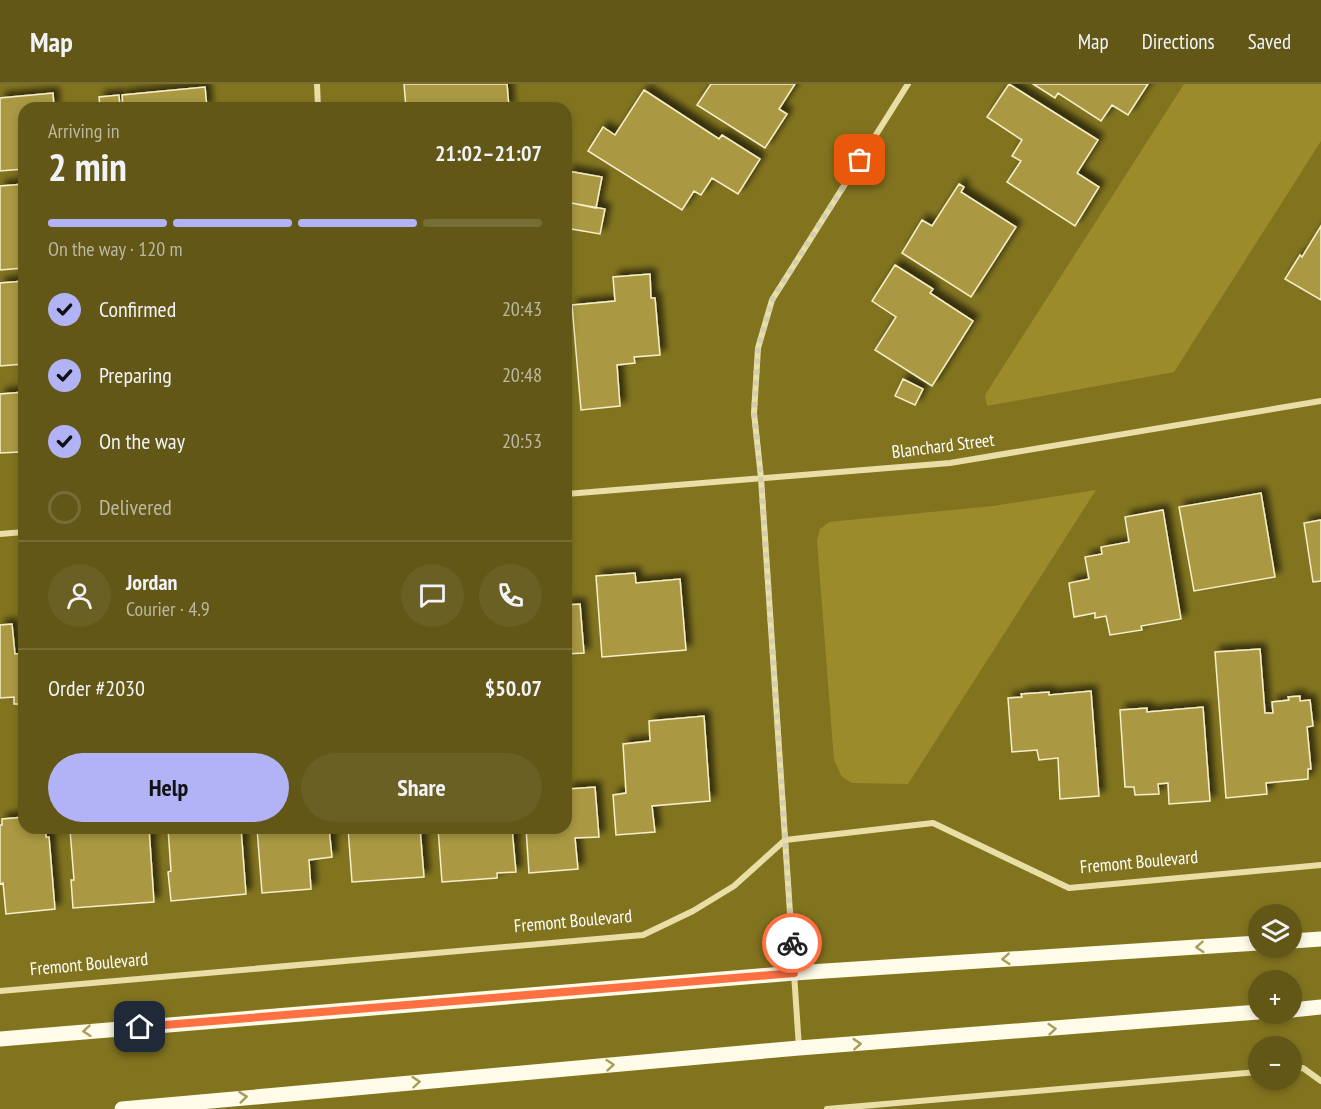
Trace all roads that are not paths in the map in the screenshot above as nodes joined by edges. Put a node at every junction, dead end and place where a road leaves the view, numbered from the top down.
1 (316, 84) edge
2 (908, 84) edge
3 (318, 102) edge
4 (1321, 401) edge
5 (761, 478) junction
6 (572, 494) edge
7 (18, 532) edge
8 (0, 534) edge
9 (785, 840) junction
10 (1321, 865) edge
11 (1321, 939) edge
12 (1302, 940) edge
13 (1248, 944) edge
14 (794, 973) junction
15 (0, 991) edge
16 (1321, 1007) edge
17 (1302, 1009) edge
18 (1248, 1013) edge
19 (0, 1039) edge
20 (799, 1048) junction
21 (1302, 1068) edge
22 (1248, 1073) edge
23 (1321, 1081) edge
24 (122, 1109) edge
25 (827, 1109) edge

1 - 3 street
2 - 5 street
4 - 5 street, Blanchard Street
5 - 6 street, Blanchard Street
5 - 9 street
7 - 8 street
9 - 10 street, Fremont Boulevard
9 - 14 street
9 - 15 street, Fremont Boulevard
11 - 12 main road
13 -> 14 main road
14 -> 19 main road
14 - 20 street
16 - 17 main road
20 -> 18 main road
24 -> 20 main road
21 - 23 street
22 - 25 street

